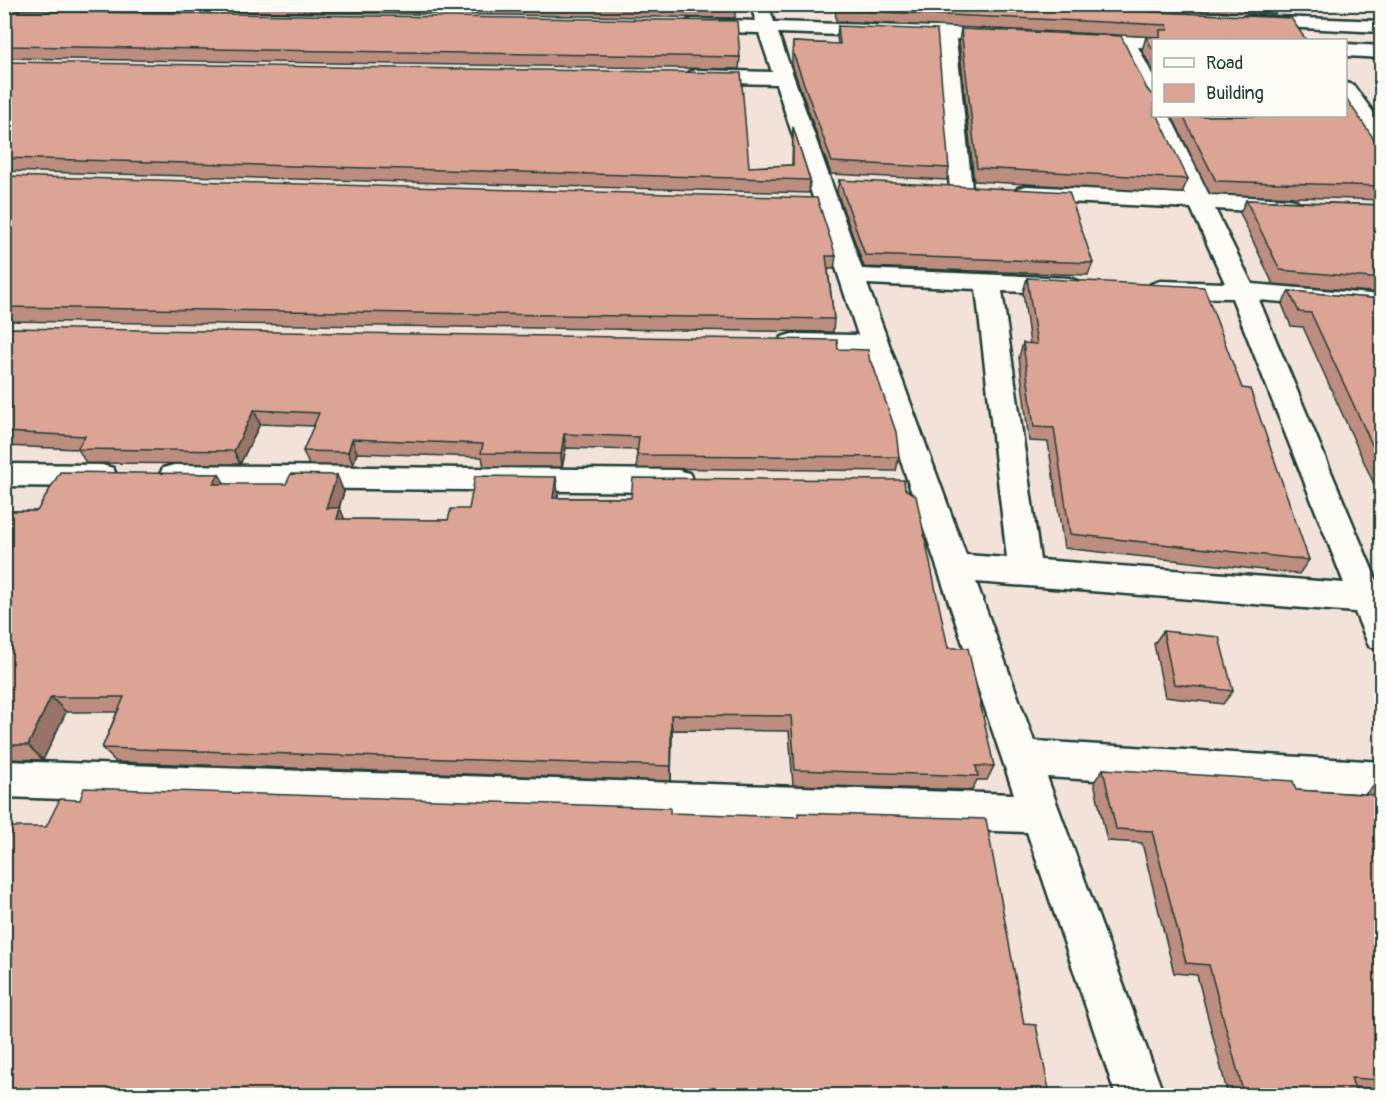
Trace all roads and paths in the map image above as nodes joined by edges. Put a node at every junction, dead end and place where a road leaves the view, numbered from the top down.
1 (1287, 4) edge
2 (21, 10) edge
3 (1116, 10) edge
4 (4, 14) edge
5 (763, 15) edge
6 (1096, 15) edge
7 (1141, 17) edge
8 (1231, 21) edge
9 (671, 24) edge
10 (1299, 24) junction
11 (1382, 27) edge
12 (946, 33) junction
13 (1018, 36) edge
14 (1066, 38) edge
15 (1126, 41) junction
16 (1152, 42) edge
17 (1347, 50) edge
18 (1382, 52) edge
19 (675, 76) edge
20 (783, 78) junction
21 (1347, 90) edge
22 (1152, 96) edge
23 (1160, 117) edge
24 (1382, 140) edge
25 (938, 188) edge
26 (961, 189) junction
27 (985, 191) edge
28 (1009, 192) edge
29 (1201, 203) junction
30 (1314, 207) edge
31 (852, 276) junction
32 (988, 283) junction
33 (1092, 286) edge
34 (1138, 288) edge
35 (1242, 291) junction
36 (1382, 303) edge
37 (768, 343) edge
38 (875, 344) junction
39 (4, 475) edge
40 (710, 482) edge
41 (889, 484) edge
42 (925, 484) junction
43 (954, 567) junction
44 (1024, 572) junction
45 (1373, 600) edge
46 (1382, 636) edge
47 (1021, 758) junction
48 (4, 780) edge
49 (1382, 780) edge
50 (1041, 814) junction
51 (1140, 1095) edge

1 - 10 street
2 - 4 street
3 - 6 street
3 - 7 street
5 - 9 street
5 - 12 street
5 - 20 street
8 - 10 street
10 - 11 street
12 - 13 street
12 - 26 street
14 - 15 street
15 - 16 street
15 - 22 street
17 - 18 street
19 - 20 street
20 - 31 street
21 - 24 street
23 - 29 street
25 - 26 street
26 - 27 street
28 - 29 street
29 - 30 street
29 - 35 street
31 - 32 street
31 - 38 street
32 - 33 street
32 - 44 street
34 - 35 street
35 - 36 street
35 - 45 street
37 - 38 street
38 - 42 street
39 - 40 street
41 - 42 street
42 - 43 street
43 - 44 street
43 - 47 street
44 - 45 street
45 - 46 street
47 - 49 street
47 - 50 street
48 - 50 street
50 - 51 street

